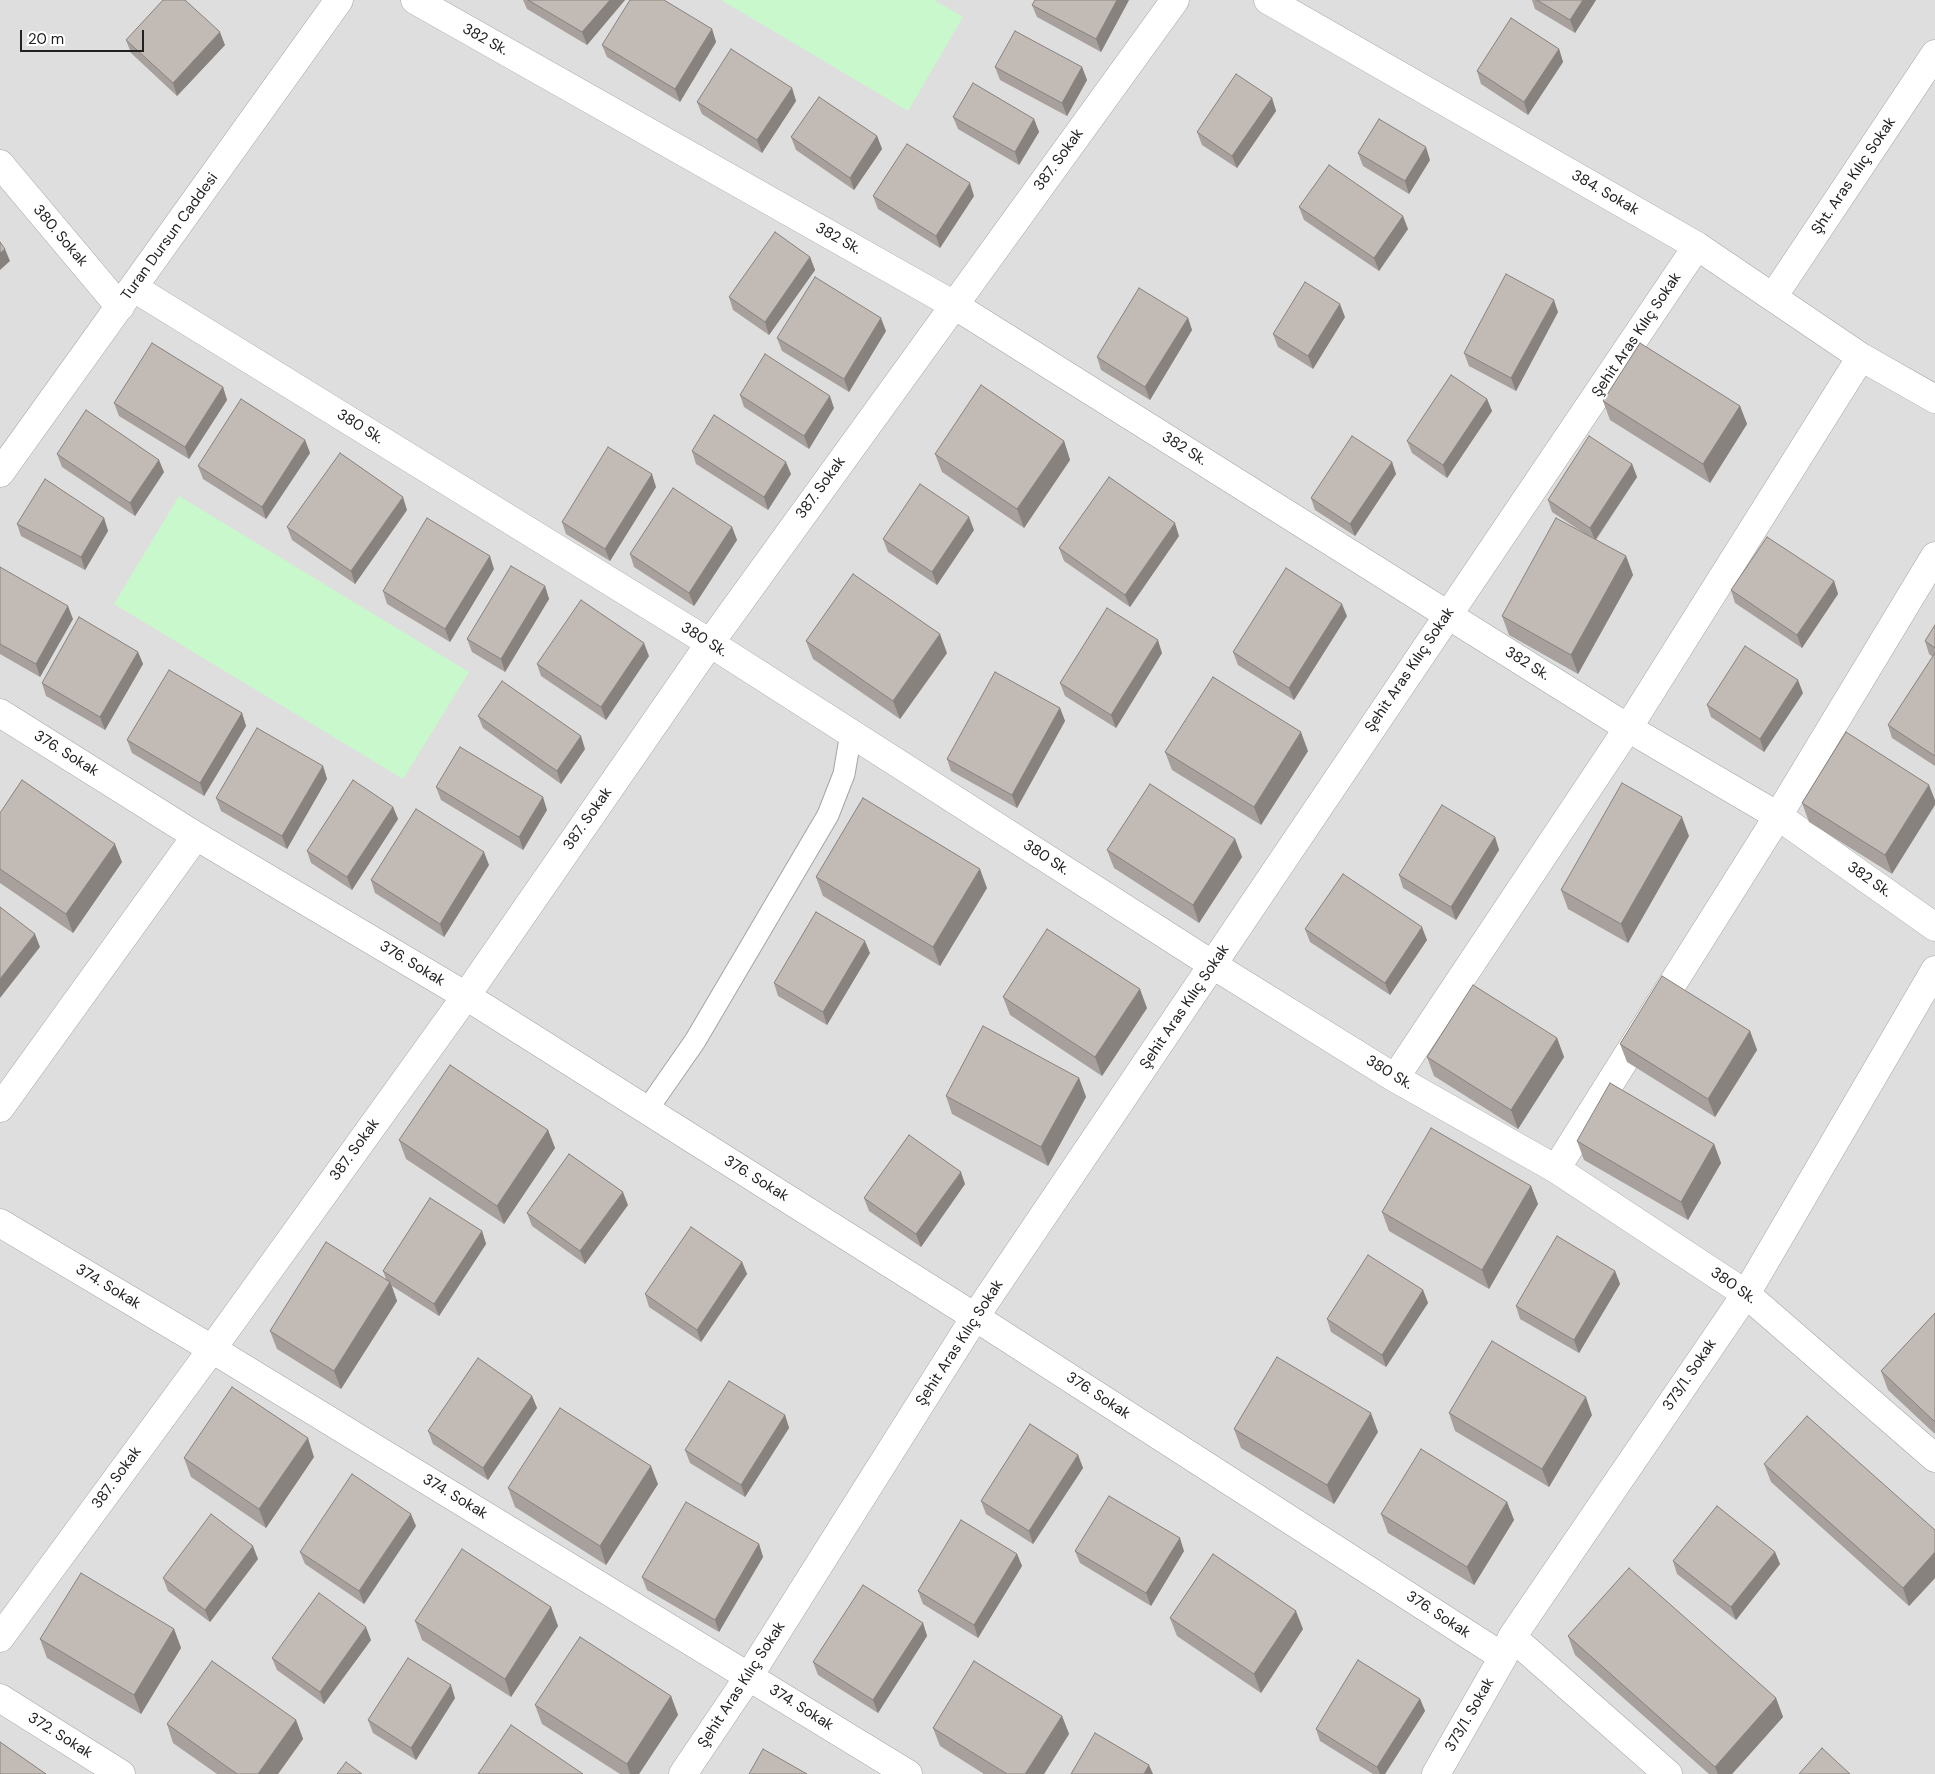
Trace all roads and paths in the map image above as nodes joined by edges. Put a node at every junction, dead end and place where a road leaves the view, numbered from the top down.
1 (339, 0) edge
2 (415, 0) edge
3 (1176, 0) edge
4 (1268, 0) edge
5 (1935, 54) edge
6 (0, 164) edge
7 (1697, 246) junction
8 (1773, 297) junction
9 (127, 298) junction
10 (954, 304) junction
11 (1861, 357) junction
12 (1935, 399) edge
13 (0, 473) edge
14 (1935, 556) edge
15 (1448, 614) junction
16 (710, 643) junction
17 (0, 713) edge
18 (1628, 728) junction
19 (852, 733) junction
20 (1778, 816) junction
21 (196, 836) junction
22 (1935, 927) edge
23 (1213, 965) junction
24 (1935, 970) edge
25 (466, 996) junction
26 (1395, 1078) junction
27 (0, 1108) edge
28 (647, 1110) junction
29 (1556, 1169) junction
30 (0, 1223) edge
31 (1746, 1294) junction
32 (975, 1317) junction
33 (212, 1349) junction
34 (1935, 1458) edge
35 (0, 1638) edge
36 (1508, 1647) junction
37 (749, 1676) junction
38 (0, 1698) edge
39 (121, 1774) edge
40 (683, 1774) edge
41 (908, 1774) edge
42 (1436, 1774) edge
43 (1668, 1774) edge

1 - 9 street, Turan Dursun Caddesi
2 - 10 street, 382 Sk.
3 - 10 street, 387. Sokak
4 - 7 street, 384. Sokak
5 - 8 street, Şht. Aras Kılıç Sokak
6 - 9 street, 380. Sokak
7 - 8 street, 384. Sokak
7 - 15 street, Şehit Aras Kılıç Sokak
8 - 11 street, 384. Sokak
9 - 13 street, Turan Dursun Caddesi
9 - 16 street, 380 Sk.
10 - 15 street, 382 Sk.
10 - 16 street, 387. Sokak
11 - 12 street, 384. Sokak
11 - 18 street
14 - 20 street
15 - 18 street, 382 Sk.
15 - 23 street, Şehit Aras Kılıç Sokak
16 - 19 street, 380 Sk.
16 - 25 street, 387. Sokak
17 - 21 street, 376. Sokak
18 - 20 street, 382 Sk.
18 - 26 street
19 - 23 street, 380 Sk.
19 - 28 lane
20 - 22 street, 382 Sk.
20 - 29 street
21 - 25 street, 376. Sokak
21 - 27 street
23 - 26 street, 380 Sk.
23 - 32 street, Şehit Aras Kılıç Sokak
24 - 31 street, 373/1. Sokak
25 - 28 street, 376. Sokak
25 - 33 street, 387. Sokak
26 - 29 street, 380 Sk.
28 - 32 street, 376. Sokak
29 - 31 street, 380 Sk.
30 - 33 street, 374. Sokak
31 - 34 street, 380 Sk.
31 - 36 street, 373/1. Sokak
32 - 36 street, 376. Sokak
32 - 37 street, Şehit Aras Kılıç Sokak
33 - 35 street, 387. Sokak
33 - 37 street, 374. Sokak
36 - 42 street, 373/1. Sokak
36 - 43 street, 376. Sokak
37 - 40 street, Şehit Aras Kılıç Sokak
37 - 41 street, 374. Sokak
38 - 39 street, 372. Sokak

